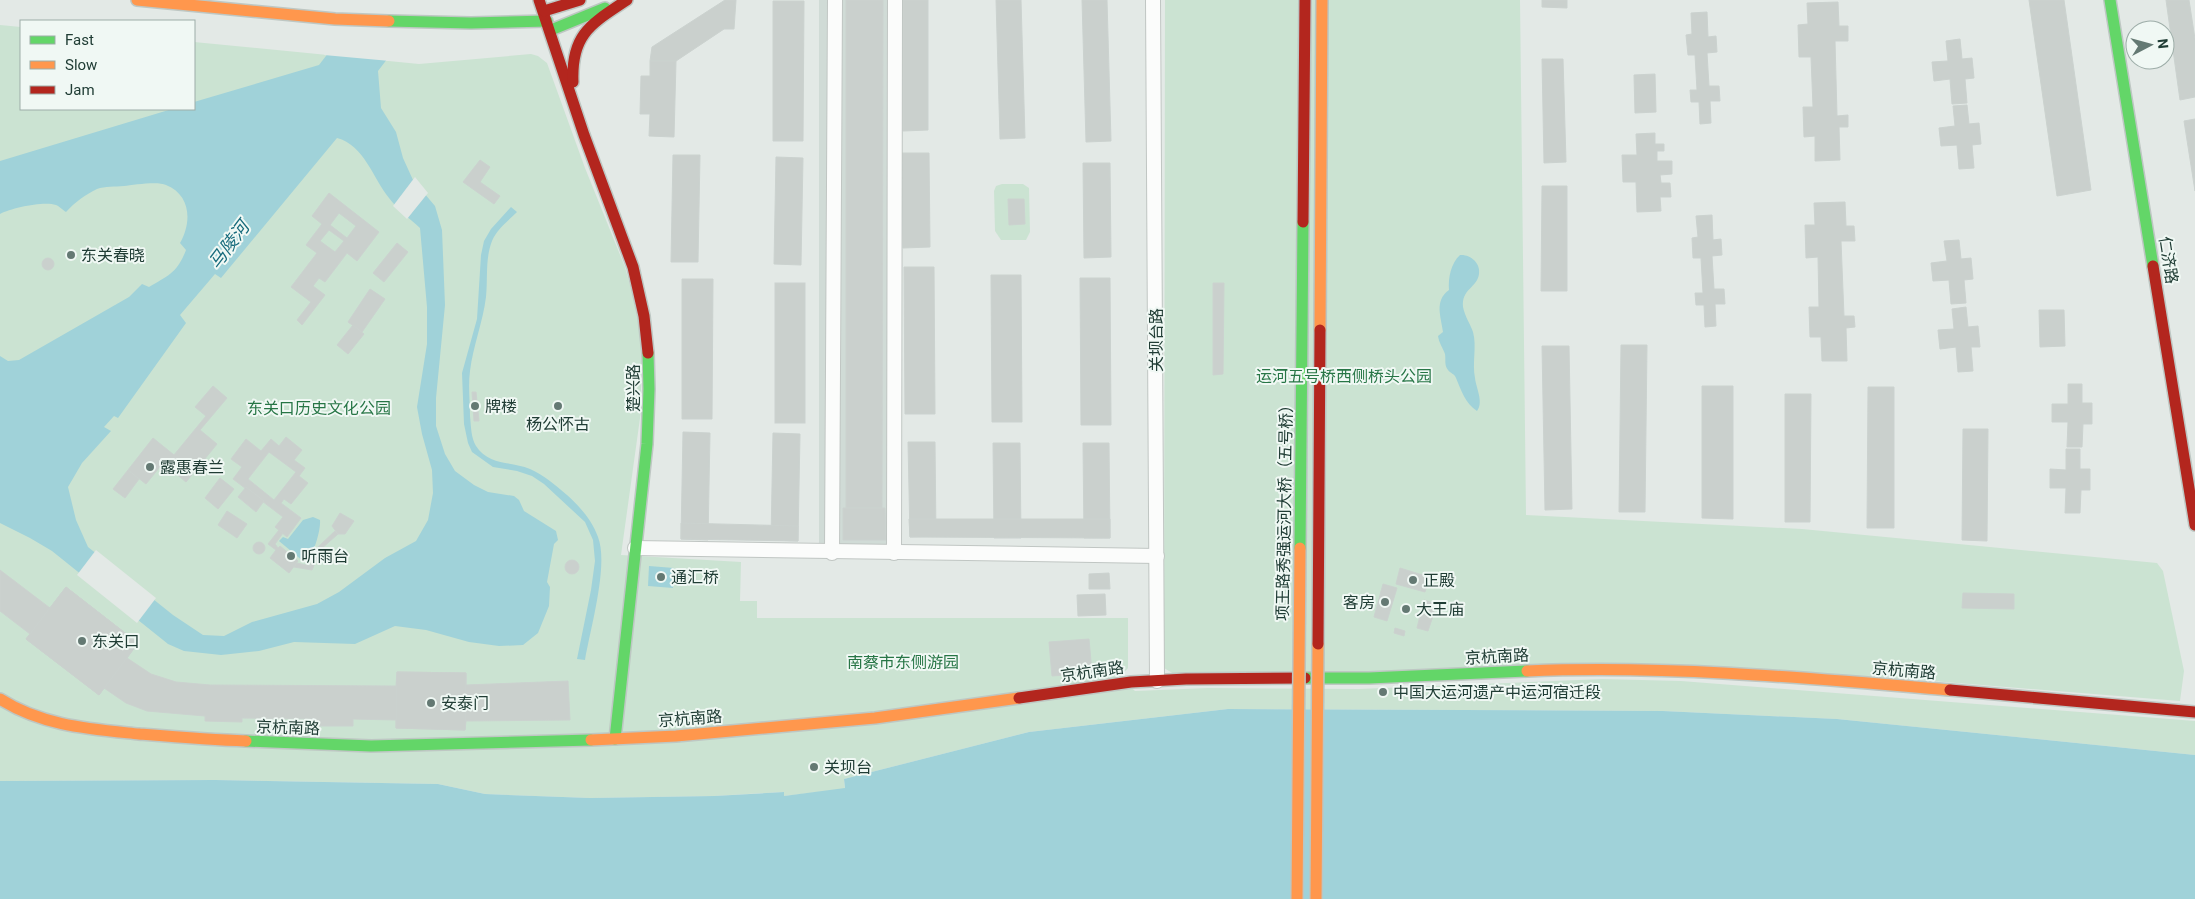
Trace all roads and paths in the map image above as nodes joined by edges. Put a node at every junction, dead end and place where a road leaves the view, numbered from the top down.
1 (137, 0) edge
2 (539, 0) edge
3 (580, 0) edge
4 (622, 0) edge
5 (628, 0) edge
6 (835, 0) edge
7 (895, 0) edge
8 (1153, 0) edge
9 (1305, 0) edge
10 (1322, 0) edge
11 (2110, 0) edge
12 (547, 21) junction
13 (576, 108) junction
14 (2195, 525) edge
15 (636, 548) junction
16 (832, 553) junction
17 (894, 553) junction
18 (1157, 556) junction
19 (1157, 680) junction
20 (0, 699) edge
21 (2195, 712) edge
22 (615, 739) junction
23 (1297, 899) edge
24 (1316, 899) edge

1 - 12 street
2 - 12 street, 楚兴路
3 - 12 street
4 - 12 street
5 - 13 street
6 - 16 street
7 - 17 street
8 - 18 street, 关坝台路
9 - 23 street, 项王路秀强运河大桥（五号桥）, bridge
10 - 24 street, 项王路秀强运河大桥（五号桥）, bridge
11 - 14 street, 仁济路
12 - 13 street, 楚兴路
13 - 15 street, 楚兴路
15 - 16 street
15 - 22 street, 楚兴路
16 - 17 street
17 - 18 street
18 - 19 street, 关坝台路
19 - 21 street, 京杭南路
19 - 22 street, 京杭南路
20 - 22 street, 京杭南路

